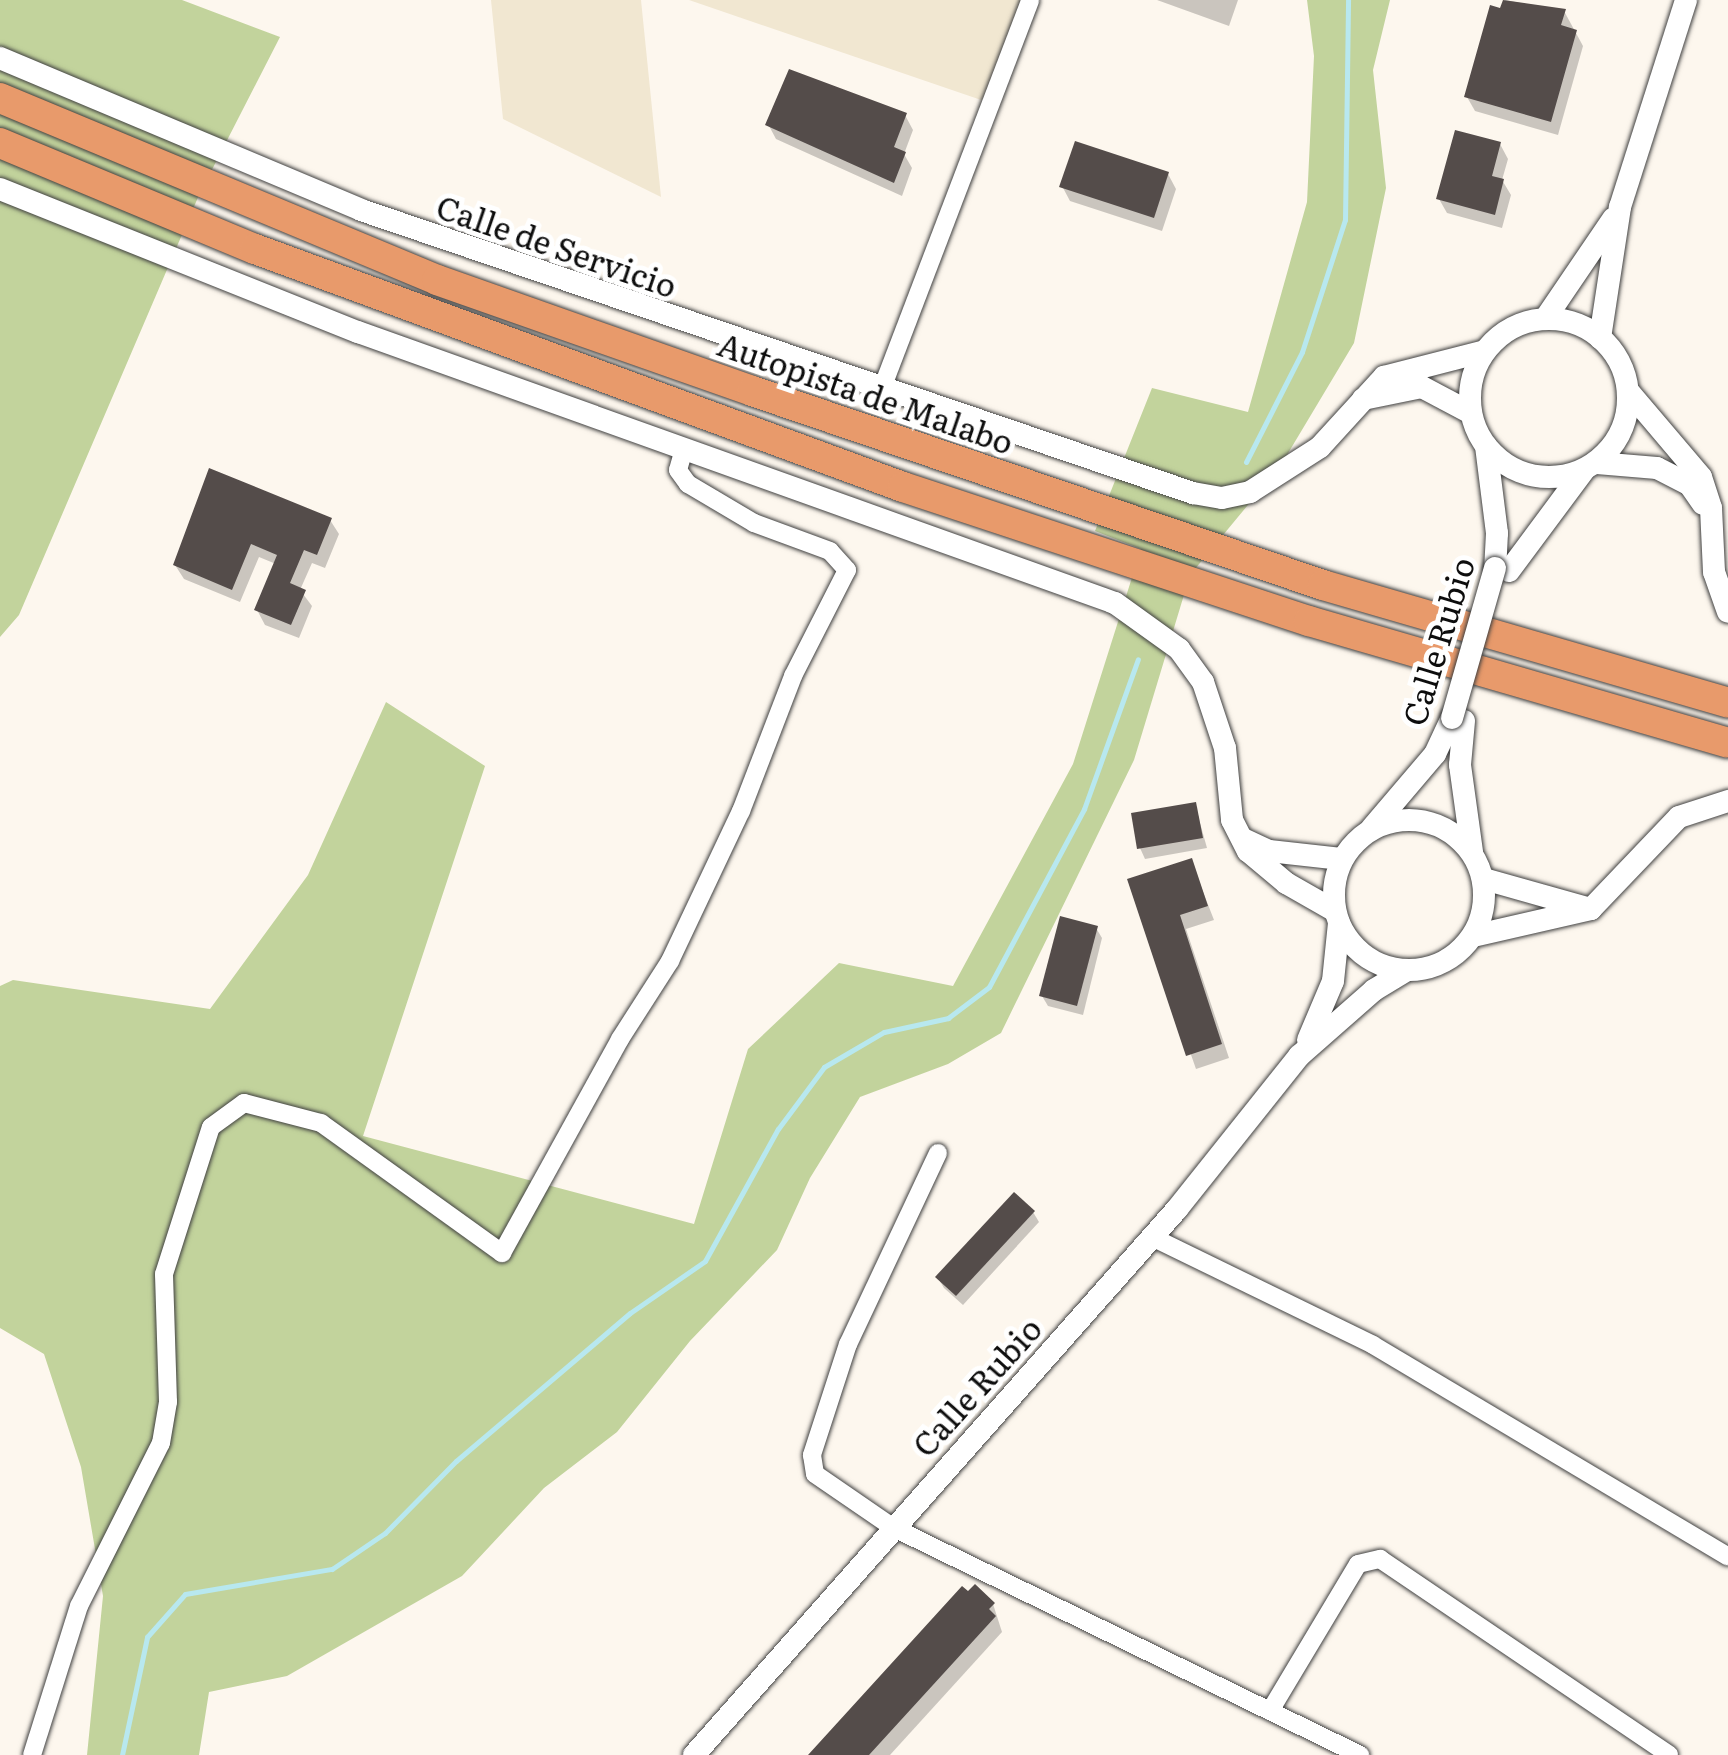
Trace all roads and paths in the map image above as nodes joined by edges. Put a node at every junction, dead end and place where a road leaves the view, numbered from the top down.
1 (1030, 0) edge
2 (1686, 0) edge
3 (0, 58) edge
4 (0, 98) edge
5 (0, 143) edge
6 (0, 189) edge
7 (1620, 207) junction
8 (1545, 319) junction
9 (1600, 338) junction
10 (1486, 351) junction
11 (881, 391) junction
12 (1629, 392) junction
13 (1363, 399) junction
14 (1471, 413) junction
15 (1486, 446) junction
16 (684, 449) junction
17 (1590, 466) junction
18 (1711, 523) junction
19 (1502, 570) junction
20 (1728, 612) edge
21 (1728, 703) edge
22 (1458, 720) junction
23 (1728, 743) edge
24 (1728, 801) edge
25 (1369, 831) junction
26 (1240, 838) junction
27 (1472, 852) junction
28 (1342, 860) junction
29 (1484, 879) junction
30 (1591, 909) junction
31 (1337, 917) junction
32 (1473, 936) junction
33 (1407, 970) junction
34 (1299, 1056) junction
35 (938, 1152) dead end
36 (1152, 1237) junction
37 (892, 1527) junction
38 (1728, 1557) edge
39 (1270, 1711) junction
40 (32, 1755) edge
41 (694, 1755) edge
42 (1360, 1755) edge
43 (1669, 1755) edge

1 - 11 street
2 - 7 street
3 - 11 street, Calle de Servicio
4 - 21 highway, Autopista de Malabo
5 - 23 highway
6 - 16 street
7 - 8 street
7 - 9 street
8 - 9 street
8 - 10 street
9 - 12 street
10 - 13 street, Calle de Servicio
10 - 14 street
11 - 13 street, Calle de Servicio
12 - 17 street
12 - 18 street
13 - 14 street
14 - 15 street
15 - 17 street
15 - 19 street, Calle Rubio
16 - 26 street
16 - 40 street
17 - 18 street
17 - 19 street, Calle Rubio
18 - 20 street
19 - 22 street, Calle Rubio, bridge
22 - 25 street, Calle Rubio
22 - 27 street, Calle Rubio
24 - 30 street
25 - 27 street
25 - 28 street
26 - 28 street
26 - 31 street
27 - 29 street
28 - 31 street
29 - 30 street
29 - 32 street
30 - 32 street
31 - 33 street
31 - 34 street, Calle Rubio
32 - 33 street
33 - 34 street, Calle Rubio
34 - 36 street, Calle Rubio
35 - 37 street
36 - 37 street, Calle Rubio
36 - 38 street
37 - 39 street
37 - 41 street, Calle Rubio
39 - 42 street
39 - 43 street

